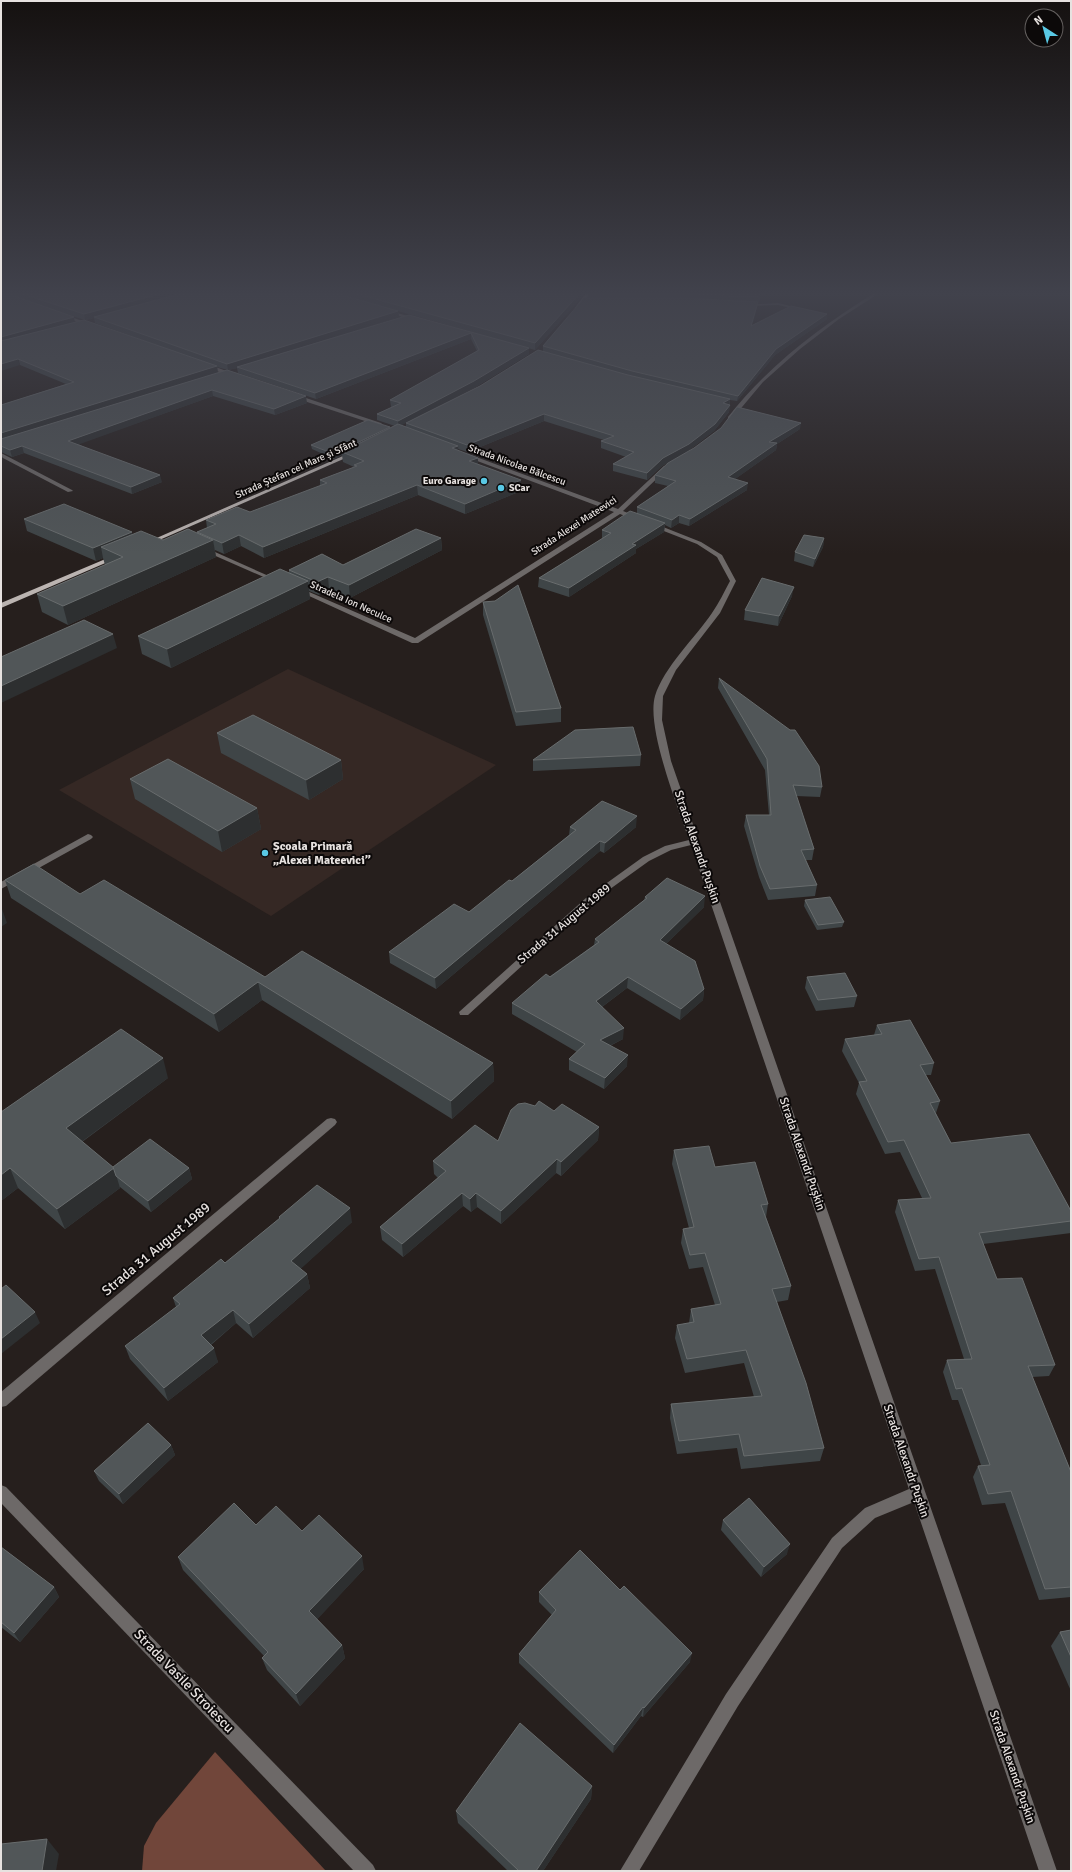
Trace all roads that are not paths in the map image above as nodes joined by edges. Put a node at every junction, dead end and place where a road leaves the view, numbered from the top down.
1 (766, 379) edge
2 (289, 394) edge
3 (732, 404) edge
4 (740, 406) junction
5 (726, 423) edge
6 (385, 426) edge
7 (358, 451) edge
8 (458, 453) edge
9 (1, 455) edge
10 (671, 464) edge
11 (70, 490) dead end
12 (619, 512) junction
13 (170, 534) junction
14 (177, 537) edge
15 (140, 546) edge
16 (199, 546) edge
17 (118, 556) edge
18 (286, 584) edge
19 (293, 587) edge
20 (1, 606) edge
21 (415, 641) joint
22 (88, 837) dead end
23 (695, 841) junction
24 (1, 886) edge
25 (464, 1012) dead end
26 (331, 1122) dead end
27 (1, 1401) edge
28 (1, 1492) edge
29 (917, 1493) junction
30 (367, 1871) edge
31 (629, 1871) edge
32 (1048, 1871) edge

1 - 4 street
2 - 6 street
3 - 4 street
4 - 5 street
7 - 13 main road, Strada Ștefan cel Mare și Sfânt
8 - 12 street, Strada Nicolae Bălcescu
9 - 11 street
10 - 12 street, Strada Alexei Mateevici
12 - 21 street, Strada Alexei Mateevici
12 - 23 street, Strada Alexandr Pușkin
13 - 14 street
13 - 15 main road, Strada Ștefan cel Mare și Sfânt
16 - 18 street
17 - 20 main road
19 - 21 street, Stradela Ion Neculce
22 - 24 street
23 - 25 street, Strada 31 August 1989
23 - 29 street, Strada Alexandr Pușkin
26 - 27 street, Strada 31 August 1989
28 - 30 street, Strada Vasile Stroiescu
29 - 31 street
29 - 32 street, Strada Alexandr Pușkin

